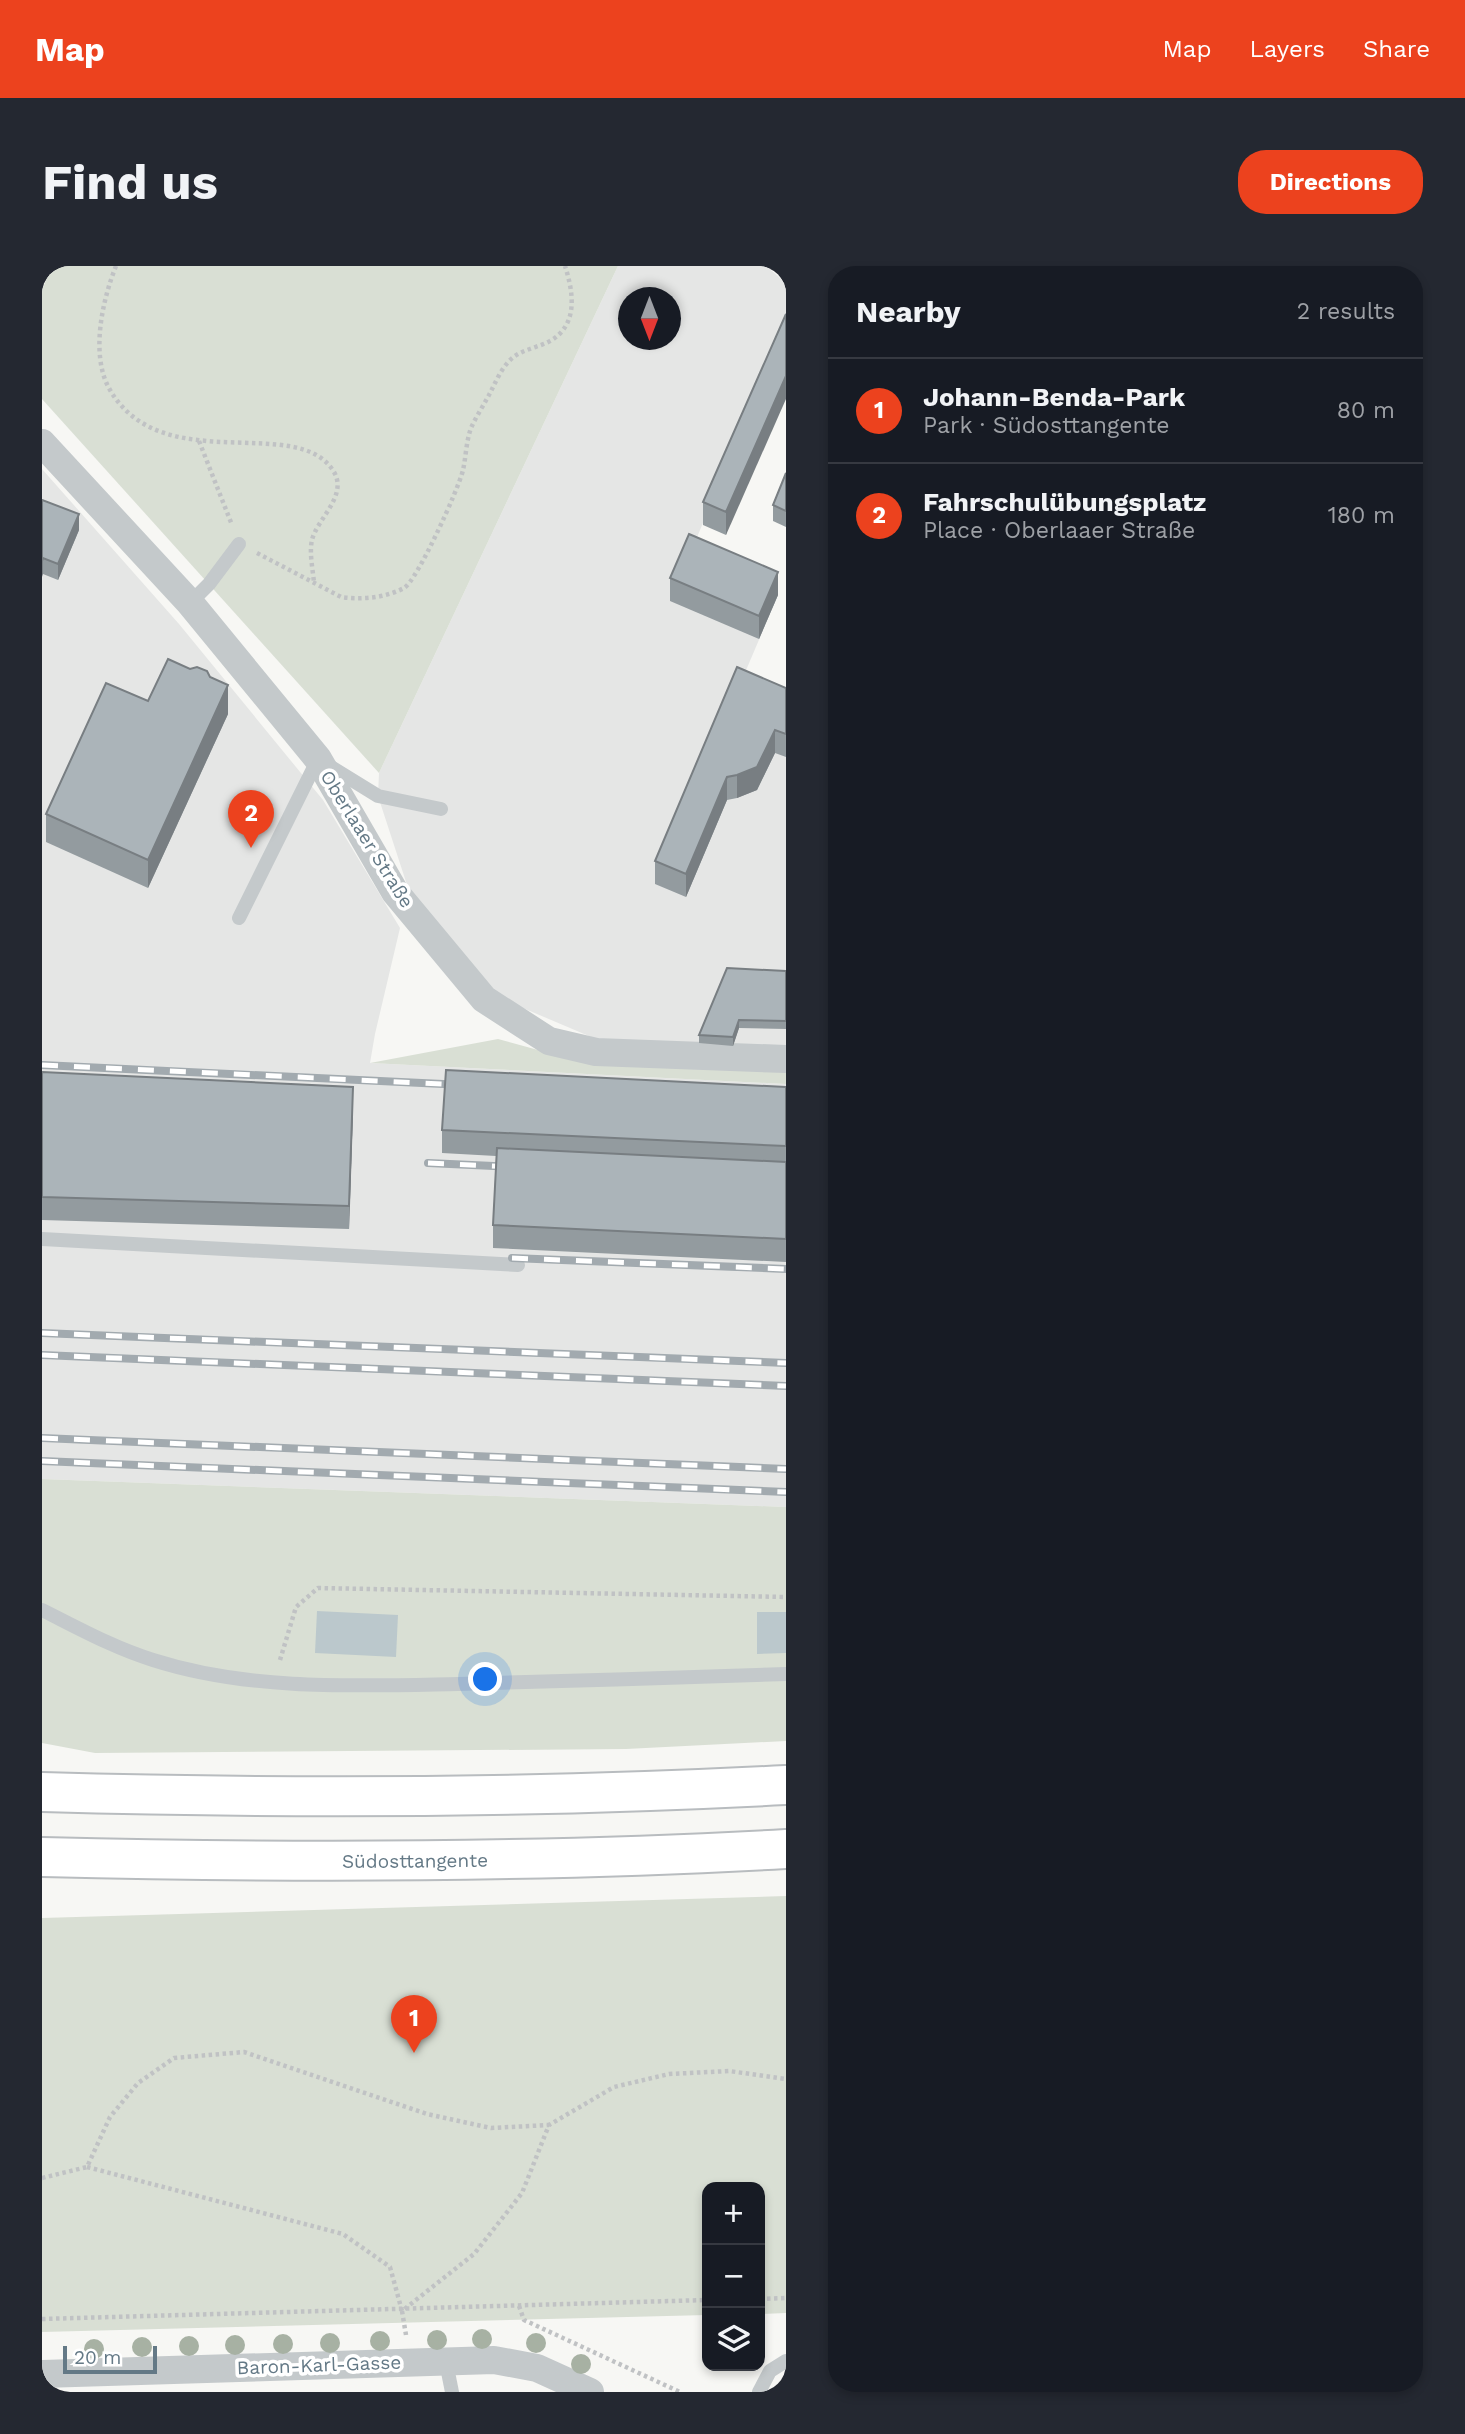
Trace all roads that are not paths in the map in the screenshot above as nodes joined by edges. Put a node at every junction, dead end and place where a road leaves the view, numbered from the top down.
1 (42, 443) edge
2 (239, 544) road end
3 (190, 603) junction
4 (318, 760) junction
5 (442, 810) dead end
6 (239, 918) dead end
7 (786, 1059) edge
8 (42, 1239) edge
9 (517, 1265) dead end
10 (42, 1610) edge
11 (786, 1674) edge
12 (786, 1785) edge
13 (42, 1793) edge
14 (786, 1849) edge
15 (42, 1857) edge
16 (786, 2361) edge
17 (446, 2362) junction
18 (42, 2374) edge
19 (452, 2392) edge
20 (590, 2392) edge
21 (759, 2392) edge

1 - 3 street, Oberlaaer Straße
2 - 3 lane
3 - 4 street, Oberlaaer Straße
4 - 5 lane
4 - 6 lane
4 - 7 street, Oberlaaer Straße
8 - 9 lane
10 - 11 lane
12 - 13 highway
14 - 15 highway, Südosttangente
16 - 21 lane
17 - 18 street, Baron-Karl-Gasse
17 - 19 lane
17 - 20 street, Baron-Karl-Gasse

